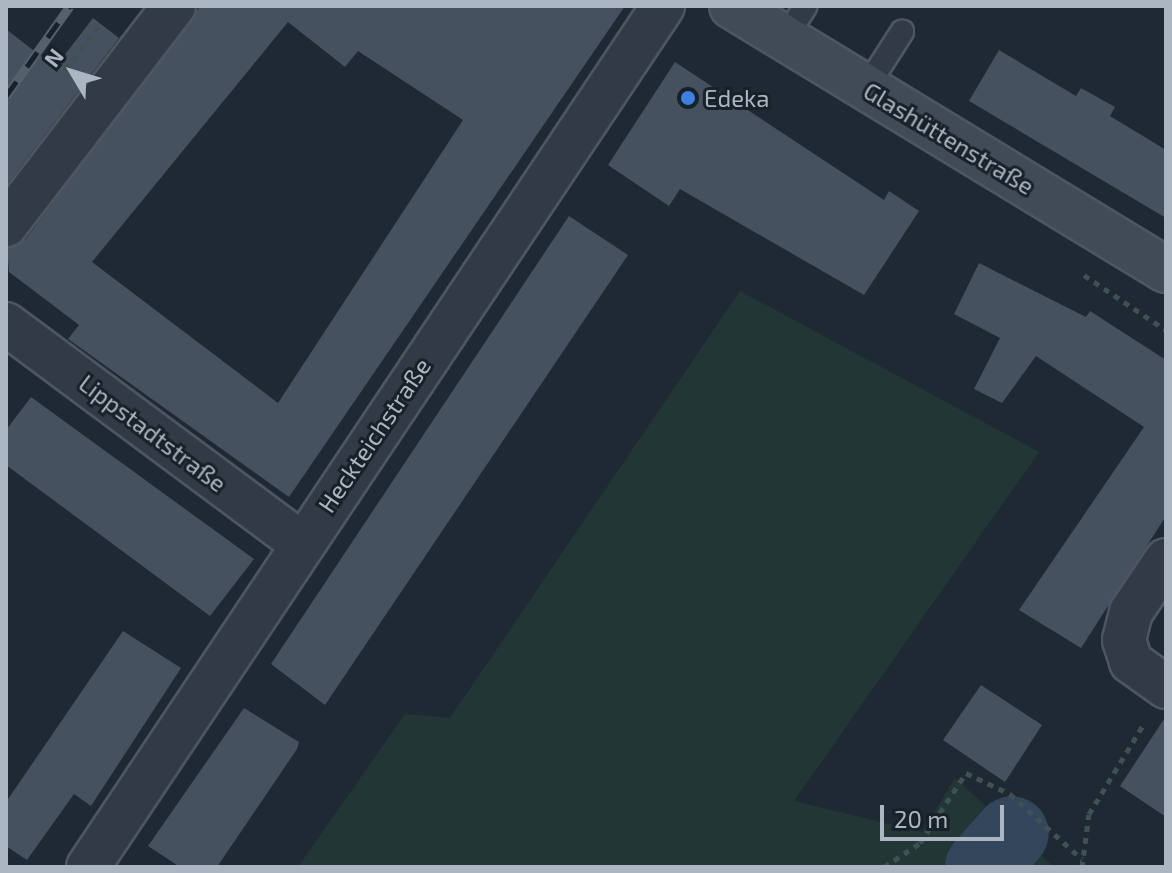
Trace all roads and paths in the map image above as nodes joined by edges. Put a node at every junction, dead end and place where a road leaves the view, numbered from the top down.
1 (174, 6) edge
2 (663, 6) edge
3 (732, 6) edge
4 (796, 22) edge
5 (101, 23) dead end
6 (902, 32) dead end
7 (68, 66) dead end
8 (866, 88) junction
9 (6, 225) edge
10 (1166, 270) edge
11 (6, 324) edge
12 (301, 543) junction
13 (1166, 560) edge
14 (1166, 687) edge
15 (1082, 859) junction
16 (88, 867) edge
17 (884, 867) edge
18 (1082, 867) edge

1 - 9 street
2 - 12 street, Heckteichstraße
3 - 4 main road, Glashüttenstraße
4 - 8 main road, Glashüttenstraße
5 - 7 path
6 - 8 lane
8 - 10 main road, Glashüttenstraße
11 - 12 street, Lippstadtstraße
12 - 16 street, Heckteichstraße
13 - 14 street
14 - 15 path
15 - 17 path
15 - 18 path

